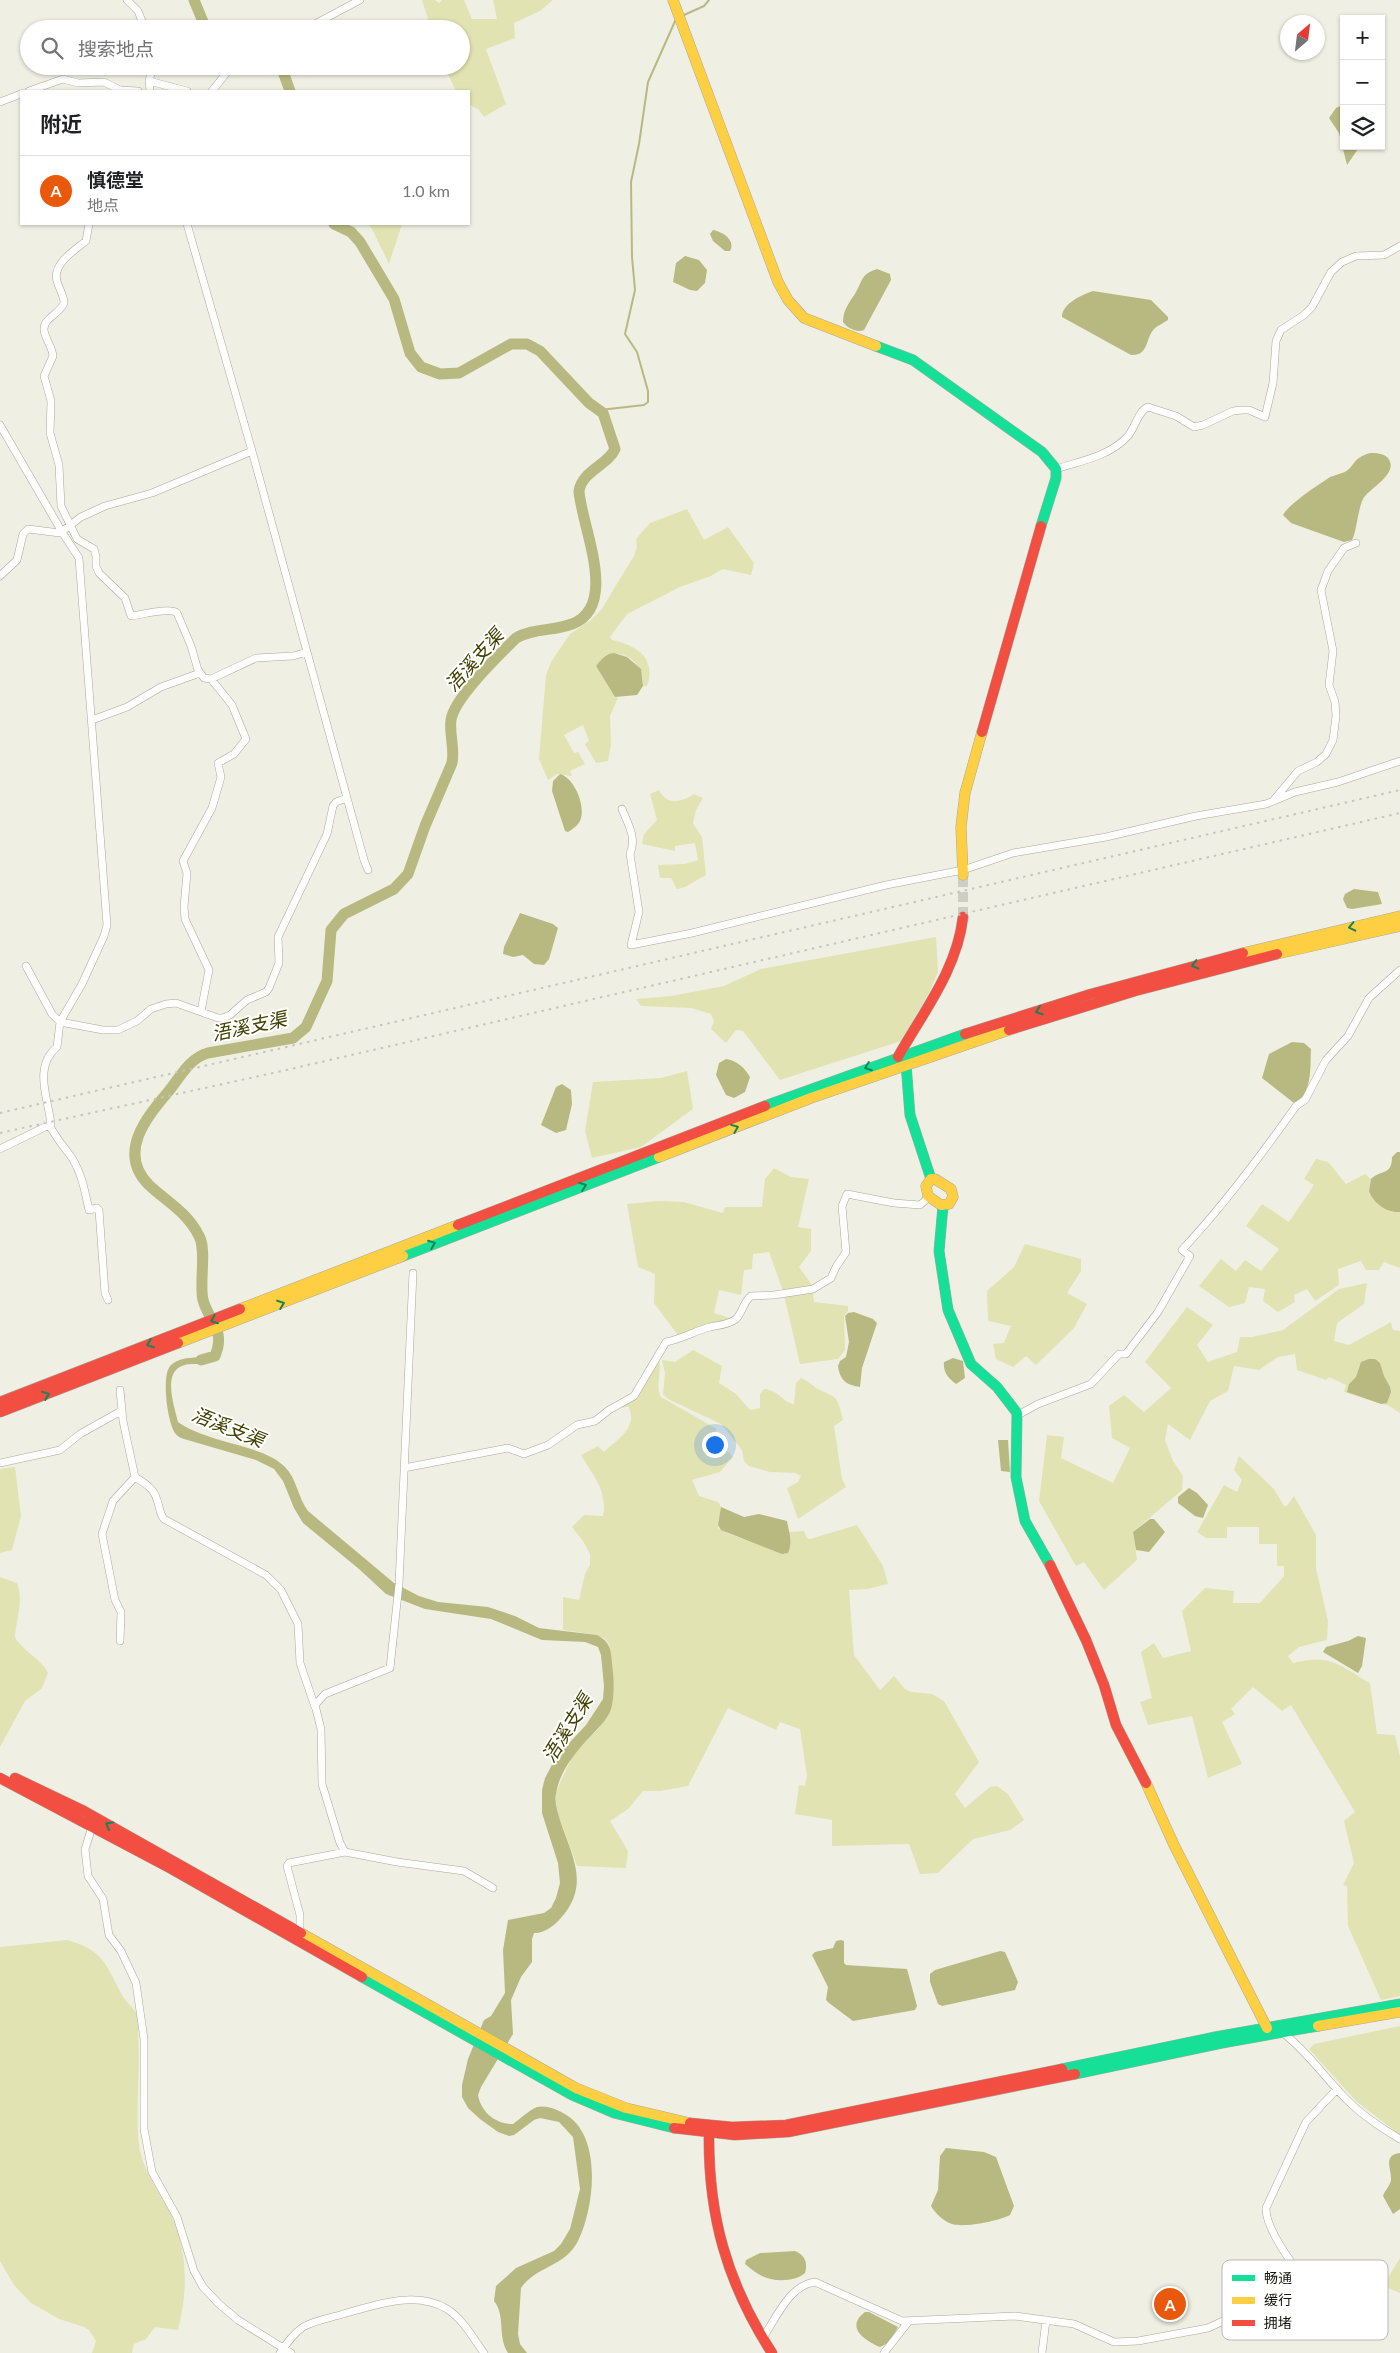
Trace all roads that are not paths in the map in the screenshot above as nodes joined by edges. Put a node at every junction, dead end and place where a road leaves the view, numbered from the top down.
1 (127, 0) edge
2 (360, 0) edge
3 (673, 0) edge
4 (142, 20) edge
5 (324, 20) edge
6 (225, 75) edge
7 (149, 87) edge
8 (32, 90) edge
9 (120, 90) edge
10 (178, 90) edge
11 (213, 90) edge
12 (20, 94) edge
13 (0, 102) edge
14 (88, 225) edge
15 (187, 225) edge
16 (1400, 246) edge
17 (0, 425) edge
18 (252, 451) junction
19 (1056, 469) junction
20 (70, 525) junction
21 (62, 532) junction
22 (1356, 543) dead end
23 (0, 576) edge
24 (307, 652) junction
25 (200, 673) junction
26 (212, 679) junction
27 (92, 720) junction
28 (1400, 761) edge
29 (348, 798) junction
30 (1272, 802) junction
31 (622, 809) dead end
32 (368, 870) dead end
33 (963, 872) junction
34 (1400, 916) edge
35 (963, 917) tunnel mouth
36 (1400, 926) edge
37 (26, 966) dead end
38 (1400, 970) edge
39 (201, 1012) junction
40 (60, 1022) junction
41 (898, 1057) junction
42 (906, 1064) junction
43 (50, 1126) junction
44 (0, 1149) edge
45 (930, 1179) junction
46 (929, 1197) junction
47 (943, 1206) junction
48 (413, 1273) dead end
49 (108, 1300) dead end
50 (234, 1318) junction
51 (198, 1331) junction
52 (120, 1390) dead end
53 (0, 1402) edge
54 (121, 1411) junction
55 (0, 1412) edge
56 (1018, 1415) junction
57 (0, 1463) edge
58 (404, 1468) junction
59 (135, 1477) junction
60 (120, 1641) dead end
61 (315, 1707) junction
62 (0, 1772) edge
63 (0, 1778) edge
64 (92, 1827) junction
65 (345, 1852) junction
66 (494, 1888) dead end
67 (300, 1933) junction
68 (1400, 2004) edge
69 (1400, 2012) edge
70 (1266, 2028) junction
71 (1283, 2032) junction
72 (470, 2033) junction
73 (514, 2058) junction
74 (1337, 2089) junction
75 (709, 2133) junction
76 (1400, 2139) edge
77 (1292, 2260) edge
78 (1046, 2320) junction
79 (909, 2321) junction
80 (1222, 2321) edge
81 (762, 2339) junction
82 (282, 2351) edge
83 (291, 2353) edge
84 (484, 2353) edge
85 (772, 2353) edge
86 (884, 2353) edge
87 (1042, 2353) edge

1 - 4 street
2 - 5 street
3 - 19 main road
6 - 11 street
7 - 10 street
8 - 9 street
12 - 13 street
14 - 20 street
15 - 18 street
16 - 19 street
17 - 21 street
18 - 20 street
18 - 24 street
19 - 33 main road
20 - 21 street
20 - 25 street
21 - 23 street
21 - 27 street
22 - 30 street
24 - 26 street
24 - 29 street
25 - 26 street
25 - 27 street
26 - 39 street
27 - 40 street
28 - 30 street
29 - 32 street
29 - 39 street
30 - 33 street
31 - 33 street
34 -> 41 main road
35 - 41 main road
36 - 42 main road
37 - 40 street
38 - 56 street
39 - 40 street
40 - 43 street
41 -> 50 main road
42 - 45 main road
50 -> 42 main road
43 - 44 street
43 - 49 street
45 - 46 main road
45 - 47 main road
46 - 47 main road
46 - 58 street
47 - 56 main road
48 - 58 street
50 - 51 main road
51 -> 53 main road
55 -> 51 main road
52 - 54 street
54 - 57 street
54 - 59 street
56 - 70 main road
58 - 61 street
59 - 60 street
59 - 61 street
61 - 65 street
67 -> 62 main road
63 - 64 main road
64 - 72 main road
64 - 82 street
65 - 66 street
65 - 67 street
67 - 72 main road
68 - 70 main road
69 - 71 main road
70 - 73 main road
71 - 74 street
71 - 75 main road
72 - 73 main road
73 - 75 main road
74 - 76 street
74 - 77 street
75 - 81 main road
78 - 79 street
78 - 80 street
78 - 87 street
79 - 81 street
79 - 86 street
81 - 85 main road
82 - 83 street
82 - 84 street

